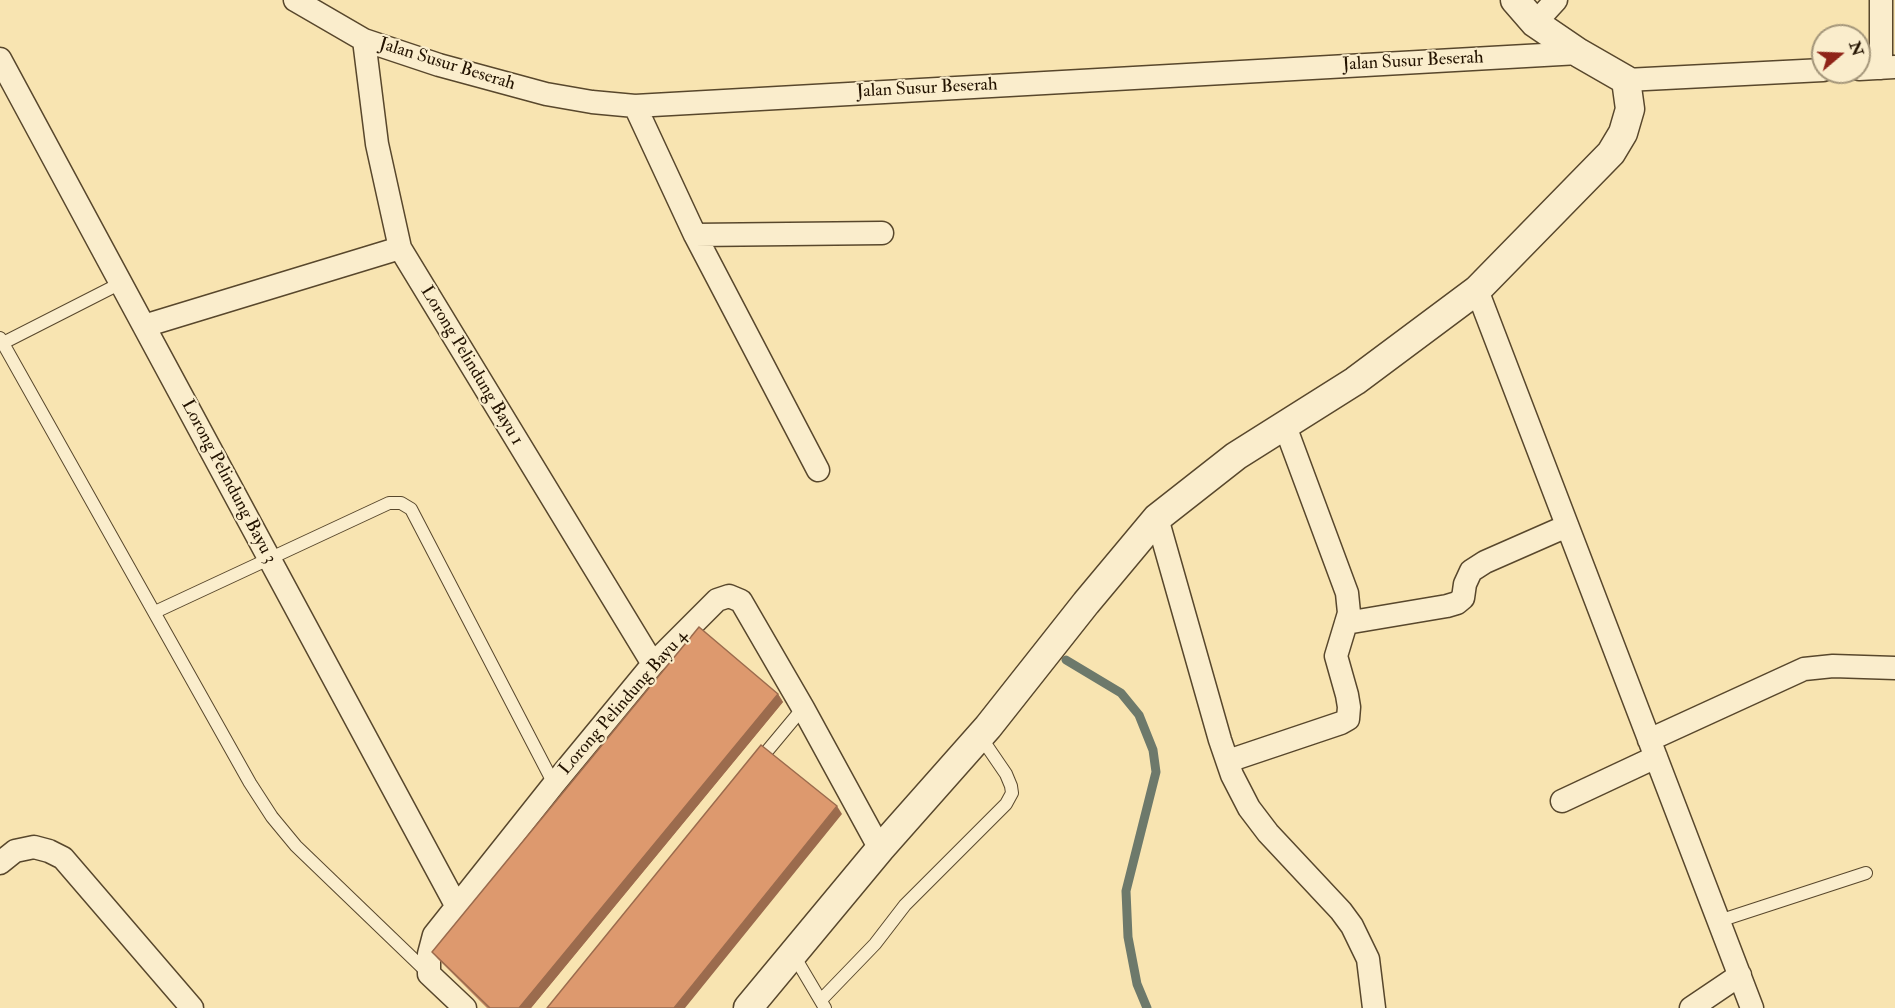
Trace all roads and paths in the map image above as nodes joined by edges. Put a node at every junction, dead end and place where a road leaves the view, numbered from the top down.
1 (295, 0) edge
2 (1515, 0) edge
3 (1556, 0) edge
4 (1881, 0) edge
5 (1535, 23) junction
6 (364, 40) junction
7 (1579, 52) junction
8 (0, 59) edge
9 (1888, 67) edge
10 (1871, 68) edge
11 (1811, 71) edge
12 (1626, 80) junction
13 (635, 106) junction
14 (882, 233) dead end
15 (695, 235) junction
16 (400, 248) junction
17 (121, 283) junction
18 (1477, 290) junction
19 (144, 326) junction
20 (2, 341) edge
21 (1284, 426) junction
22 (818, 470) dead end
23 (1157, 518) junction
24 (1567, 526) junction
25 (269, 559) junction
26 (154, 612) junction
27 (1346, 623) junction
28 (653, 664) junction
29 (1895, 668) edge
30 (803, 708) junction
31 (980, 736) junction
32 (1653, 748) junction
33 (1228, 761) junction
34 (752, 771) edge
35 (554, 784) junction
36 (1562, 801) dead end
37 (880, 849) junction
38 (0, 863) edge
39 (1866, 873) dead end
40 (456, 905) junction
41 (1719, 921) junction
42 (793, 954) junction
43 (429, 974) junction
44 (1740, 975) junction
45 (823, 1004) edge
46 (192, 1008) edge
47 (465, 1008) edge
48 (748, 1008) edge
49 (1374, 1008) edge
50 (1691, 1008) edge
51 (1752, 1008) edge

1 - 6 street, Jalan Susur Beserah
2 - 5 street
3 - 5 street
4 - 9 street
5 - 7 street
6 - 13 street, Jalan Susur Beserah
6 - 16 street, Lorong Pelindung Bayu 1
7 - 12 street
7 - 13 street, Jalan Susur Beserah
8 - 17 street, Lorong Pelindung Bayu 3
9 - 10 street
11 - 12 street
12 - 18 street
13 - 15 street
14 - 15 street
15 - 22 street
16 - 19 street
16 - 28 street, Lorong Pelindung Bayu 1
17 - 19 street, Lorong Pelindung Bayu 3
17 - 20 lane
18 - 21 street
18 - 24 street
19 - 25 street, Lorong Pelindung Bayu 3
20 - 26 lane
21 - 23 street
21 - 27 street
23 - 31 street
23 - 33 street
24 - 27 street
24 - 32 street
25 - 26 lane
25 - 35 lane
25 - 40 street, Lorong Pelindung Bayu 3
26 - 43 lane
27 - 33 street
28 - 30 street, Lorong Pelindung Bayu 4
28 - 35 street, Lorong Pelindung Bayu 4
29 - 32 street
30 - 34 lane
30 - 37 street, Lorong Pelindung Bayu 4
31 - 37 street
31 - 45 lane
32 - 36 street
32 - 41 street
33 - 49 street
35 - 40 street, Lorong Pelindung Bayu 4
37 - 42 street
38 - 46 street
39 - 41 lane
40 - 43 street, Lorong Pelindung Bayu 4
41 - 44 street
42 - 45 lane
42 - 48 street
43 - 47 street
44 - 50 street
44 - 51 street

